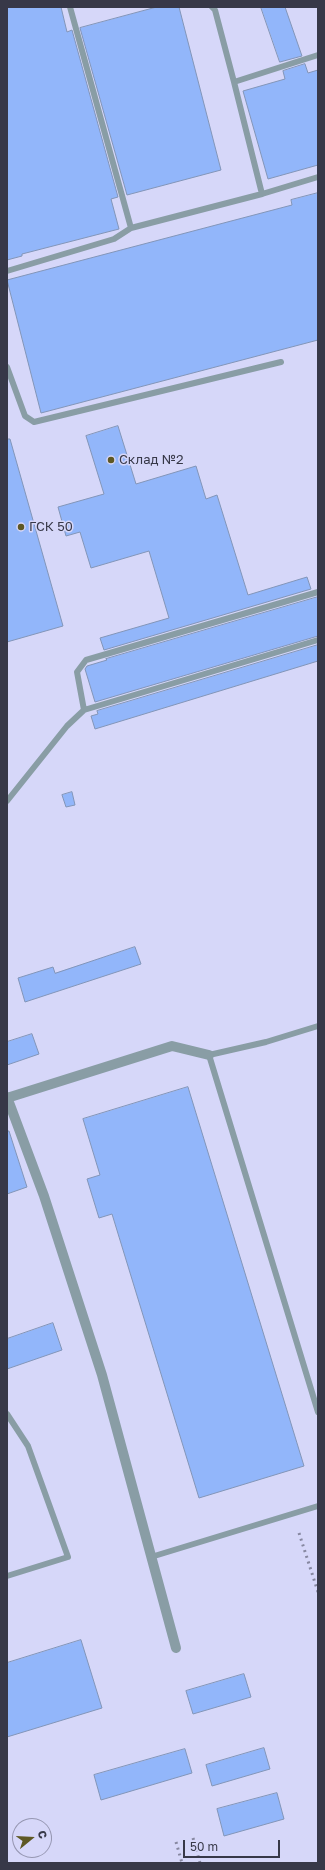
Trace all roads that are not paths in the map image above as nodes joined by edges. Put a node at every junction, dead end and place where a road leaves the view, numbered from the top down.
1 (70, 7) edge
2 (212, 7) edge
3 (318, 55) edge
4 (234, 82) junction
5 (318, 177) edge
6 (262, 194) junction
7 (131, 228) junction
8 (7, 271) edge
9 (281, 362) dead end
10 (7, 367) edge
11 (318, 592) edge
12 (318, 640) edge
13 (84, 710) junction
14 (7, 800) edge
15 (318, 1026) edge
16 (209, 1055) junction
17 (7, 1098) edge
18 (318, 1412) edge
19 (7, 1414) edge
20 (318, 1506) edge
21 (151, 1557) junction
22 (7, 1576) edge
23 (176, 1648) dead end

1 - 7 lane
2 - 4 lane
3 - 4 lane
4 - 6 lane
5 - 6 lane
6 - 7 lane
7 - 8 lane
9 - 10 lane
11 - 13 lane
12 - 13 lane
13 - 14 lane
15 - 16 lane
16 - 17 street
16 - 18 lane
17 - 21 street
19 - 22 lane
20 - 21 lane
21 - 23 street

